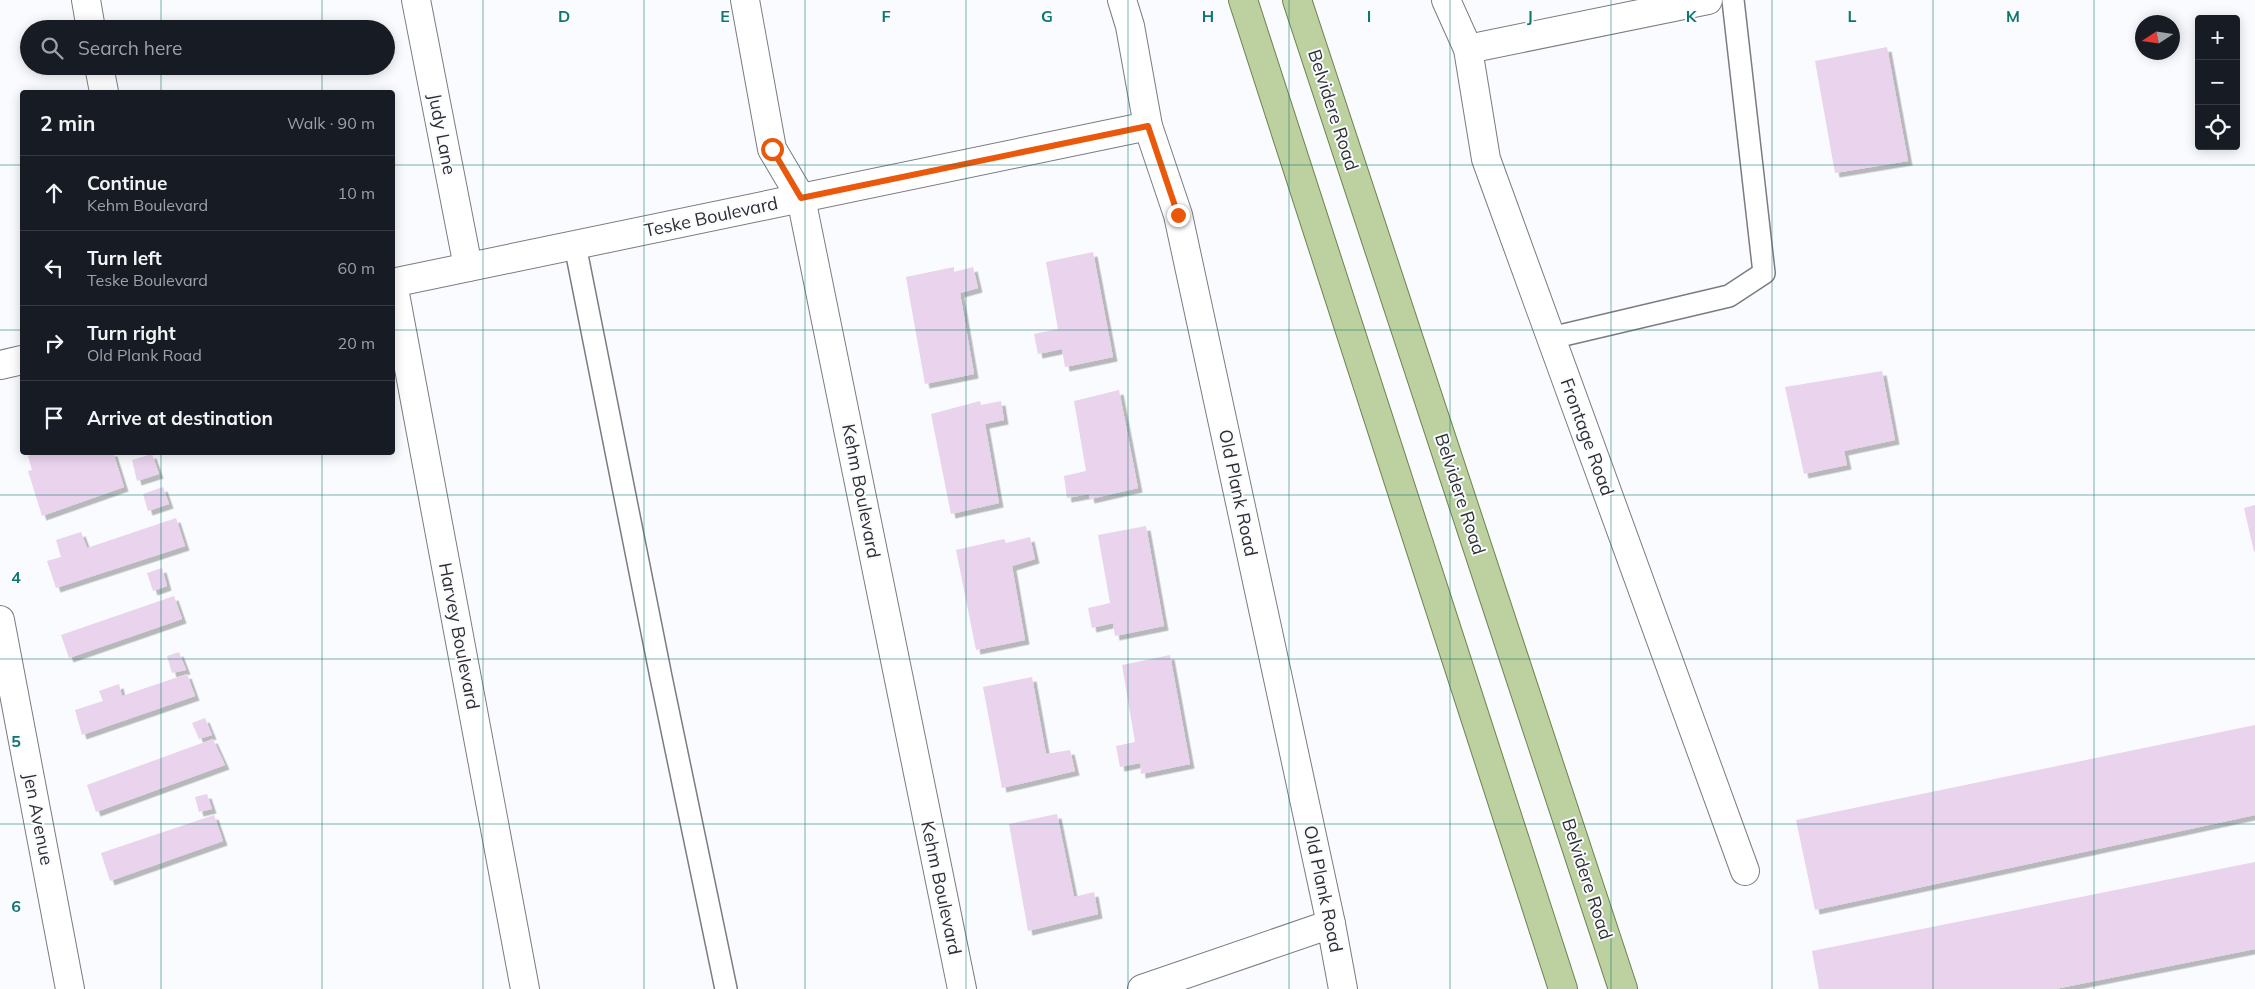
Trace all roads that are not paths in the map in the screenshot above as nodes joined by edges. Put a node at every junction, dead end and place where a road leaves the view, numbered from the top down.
1 (86, 0) edge
2 (416, 0) edge
3 (745, 0) edge
4 (1122, 0) edge
5 (1243, 0) edge
6 (1297, 0) edge
7 (1446, 0) edge
8 (1708, 0) edge
9 (1733, 0) edge
10 (89, 20) edge
11 (1468, 49) junction
12 (101, 75) edge
13 (104, 90) edge
14 (1148, 126) junction
15 (801, 198) junction
16 (575, 245) junction
17 (468, 267) junction
18 (395, 283) edge
19 (395, 294) edge
20 (1551, 338) junction
21 (20, 360) edge
22 (0, 364) edge
23 (0, 620) edge
24 (1745, 871) dead end
25 (1331, 924) junction
26 (70, 989) edge
27 (526, 989) edge
28 (726, 989) edge
29 (962, 989) edge
30 (1142, 989) edge
31 (1343, 989) edge
32 (1564, 989) edge
33 (1623, 989) edge

1 - 10 street
2 - 17 street, Judy Lane
3 - 15 street, Kehm Boulevard
4 - 14 street, Old Plank Road
5 - 32 main road
6 - 33 main road, Belvidere Road
7 - 11 street, Frontage Road
8 - 11 street
9 - 20 lane
11 - 20 street, Frontage Road
12 - 13 street
14 - 15 street, Teske Boulevard
14 - 25 street, Old Plank Road
15 - 16 street, Teske Boulevard
15 - 29 street, Kehm Boulevard
16 - 17 street, Teske Boulevard
16 - 28 lane
17 - 18 street, Teske Boulevard
19 - 27 street, Harvey Boulevard
20 - 24 street, Frontage Road
21 - 22 street
23 - 26 street, Jen Avenue
25 - 30 street
25 - 31 street, Old Plank Road

